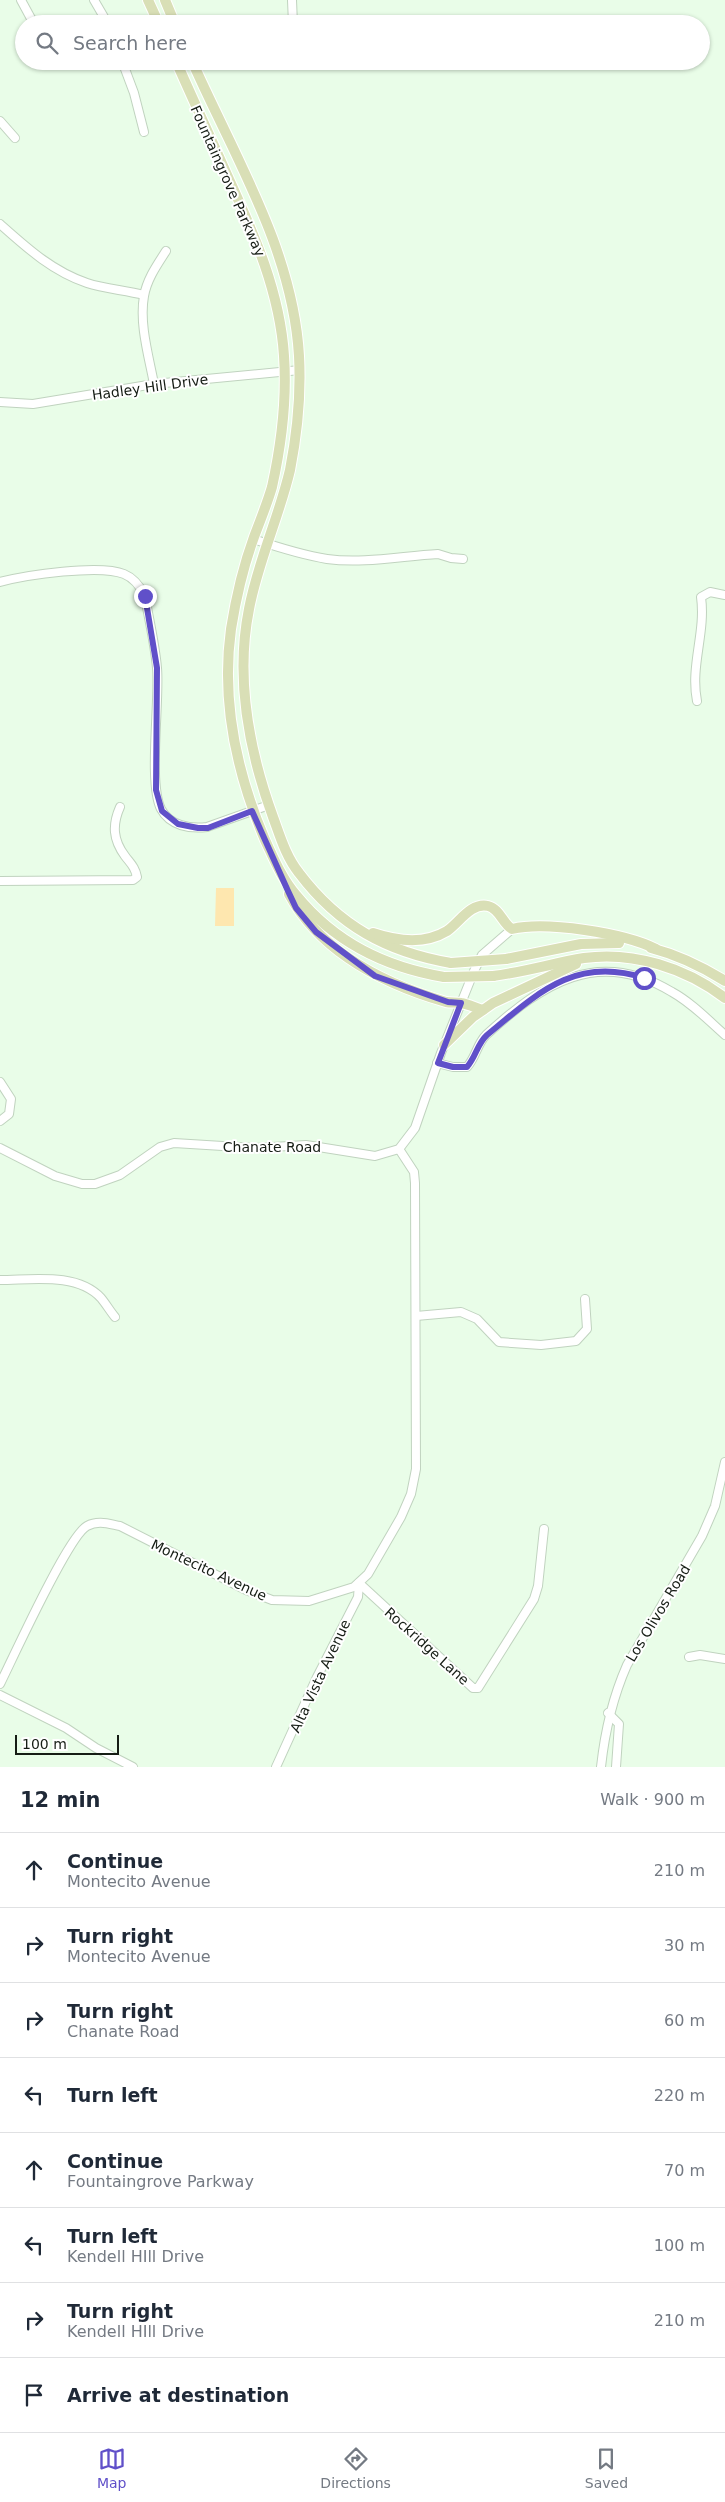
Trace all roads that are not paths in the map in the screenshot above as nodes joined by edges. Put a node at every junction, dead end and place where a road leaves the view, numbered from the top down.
1 (21, 0) edge
2 (94, 0) edge
3 (148, 0) edge
4 (165, 0) edge
5 (292, 0) edge
6 (29, 15) edge
7 (103, 15) edge
8 (155, 15) edge
9 (172, 15) edge
10 (293, 15) edge
11 (125, 70) edge
12 (180, 70) edge
13 (196, 70) edge
14 (0, 121) edge
15 (144, 132) dead end
16 (15, 138) dead end
17 (0, 224) edge
18 (166, 251) dead end
19 (144, 295) junction
20 (285, 370) junction
21 (300, 370) junction
22 (154, 384) junction
23 (0, 402) edge
24 (253, 539) junction
25 (266, 543) junction
26 (463, 559) dead end
27 (0, 582) edge
28 (725, 596) edge
29 (697, 701) dead end
30 (268, 805) junction
31 (120, 807) dead end
32 (252, 811) junction
33 (282, 877) junction
34 (0, 881) edge
35 (344, 920) junction
36 (512, 929) junction
37 (656, 949) junction
38 (608, 957) junction
39 (725, 981) edge
40 (725, 998) edge
41 (461, 1003) junction
42 (483, 1010) junction
43 (725, 1035) edge
44 (444, 1045) junction
45 (438, 1063) junction
46 (0, 1082) edge
47 (0, 1120) edge
48 (0, 1148) edge
49 (399, 1149) junction
50 (0, 1280) edge
51 (584, 1299) dead end
52 (416, 1316) junction
53 (115, 1317) dead end
54 (725, 1462) edge
55 (544, 1529) dead end
56 (359, 1583) junction
57 (689, 1656) dead end
58 (725, 1659) edge
59 (0, 1684) edge
60 (0, 1695) edge
61 (608, 1713) junction
62 (133, 1767) edge
63 (276, 1767) edge
64 (601, 1767) edge
65 (616, 1767) edge

1 - 6 street
2 - 7 street
3 - 8 main road
4 - 9 main road
5 - 10 street
11 - 15 street
12 - 20 main road, Fountaingrove Parkway
13 - 21 main road, Fountaingrove Parkway
14 - 16 street
17 - 19 street
18 - 19 street
19 - 22 street
20 - 21 street, Hadley Hill Drive
20 - 22 street, Hadley Hill Drive
20 - 24 main road, Fountaingrove Parkway
21 - 25 main road, Fountaingrove Parkway
22 - 23 street, Hadley Hill Drive
24 - 25 street
24 - 32 main road, Fountaingrove Parkway
25 - 26 street
25 - 30 main road, Fountaingrove Parkway
27 - 32 street
28 - 29 street
30 - 32 street
30 - 35 main road, Fountaingrove Parkway
31 - 34 street
32 - 33 main road, Fountaingrove Parkway
33 - 38 main road, Fountaingrove Parkway, bridge
33 - 41 main road
35 - 36 main road
35 - 37 main road, Fountaingrove Parkway, bridge
36 - 37 main road
36 - 41 street
37 - 39 main road, Fountaingrove Parkway
38 - 40 main road, Fountaingrove Parkway
38 - 42 main road
41 - 42 main road
41 - 44 street
42 - 44 main road
43 - 45 street
44 - 45 street
45 - 49 street
46 - 47 street
48 - 49 street, Chanate Road
49 - 52 street, Montecito Avenue
50 - 53 street
51 - 52 street
52 - 56 street, Montecito Avenue
54 - 61 street, Los Olivos Road
55 - 56 street, Rockridge Lane
56 - 59 street, Montecito Avenue
56 - 63 street, Alta Vista Avenue
57 - 58 street
60 - 62 street
61 - 64 street, Los Olivos Road
61 - 65 street

